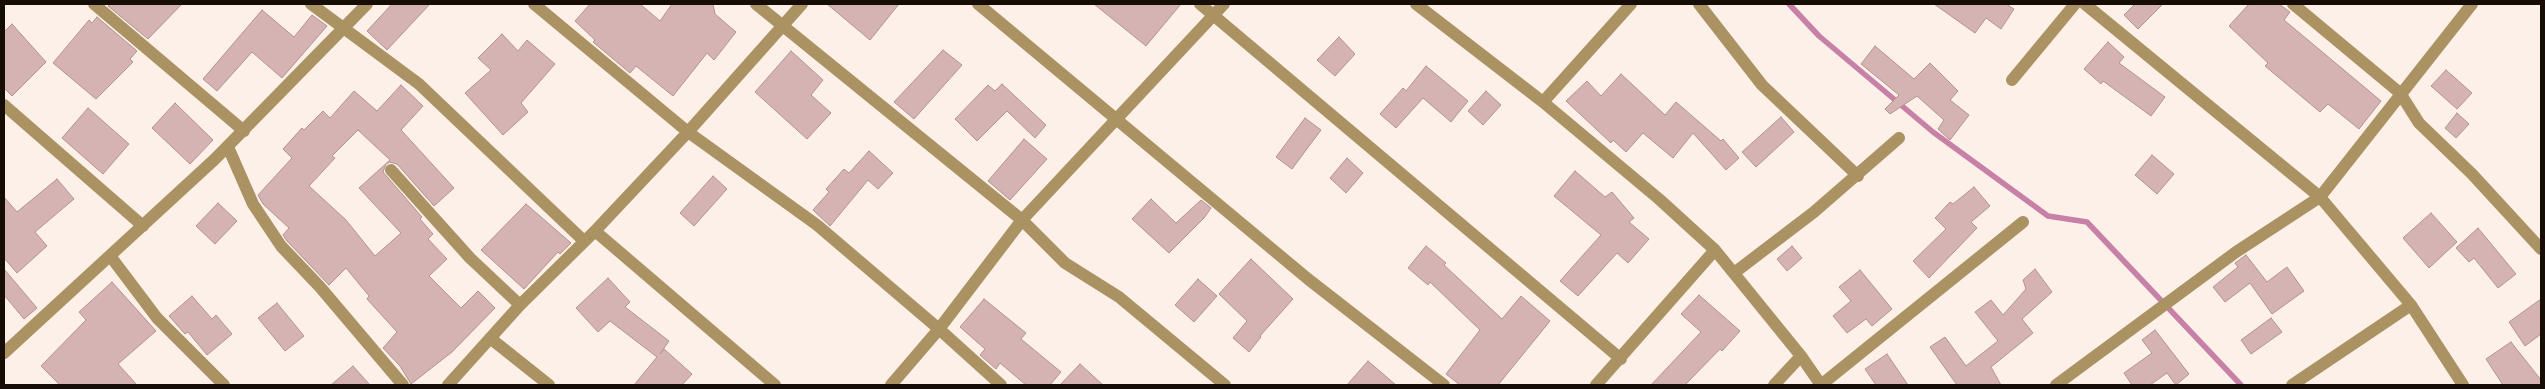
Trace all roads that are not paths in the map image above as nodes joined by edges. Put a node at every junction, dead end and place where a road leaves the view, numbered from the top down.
1 (94, 4) edge
2 (311, 4) edge
3 (367, 4) edge
4 (534, 4) edge
5 (756, 4) edge
6 (802, 4) edge
7 (978, 4) edge
8 (1200, 4) edge
9 (1224, 4) edge
10 (1416, 4) edge
11 (1699, 4) edge
12 (2075, 4) edge
13 (2085, 4) edge
14 (2293, 4) edge
15 (2472, 4) edge
16 (1627, 5) edge
17 (1214, 15) junction
18 (782, 26) junction
19 (343, 29) junction
20 (2012, 80) dead end
21 (2400, 93) junction
22 (1543, 102) junction
23 (6, 110) edge
24 (1117, 119) junction
25 (244, 131) junction
26 (688, 132) junction
27 (1899, 138) dead end
28 (228, 146) junction
29 (391, 170) dead end
30 (1858, 176) junction
31 (2320, 196) junction
32 (1022, 220) junction
33 (2024, 222) dead end
34 (143, 226) junction
35 (595, 231) junction
36 (584, 241) junction
37 (2541, 249) edge
38 (1715, 250) junction
39 (111, 257) junction
40 (1734, 273) junction
41 (520, 305) junction
42 (2411, 305) junction
43 (939, 329) junction
44 (490, 338) junction
45 (4, 353) edge
46 (1801, 356) junction
47 (1621, 359) junction
48 (224, 385) edge
49 (403, 385) edge
50 (448, 385) edge
51 (549, 385) edge
52 (775, 385) edge
53 (890, 385) edge
54 (1001, 385) edge
55 (1225, 385) edge
56 (1444, 385) edge
57 (1596, 385) edge
58 (1774, 385) edge
59 (1821, 385) edge
60 (2056, 385) edge
61 (2292, 385) edge
62 (2463, 385) edge

1 - 25 street
2 - 19 street
3 - 19 street
4 - 26 street
5 - 18 street
6 - 18 street
7 - 24 street
8 - 17 street
9 - 17 street
10 - 22 street
11 - 30 street
12 - 20 street
13 - 31 street
14 - 21 street
15 - 21 street
16 - 22 street
17 - 24 street
17 - 47 street
18 - 26 street
18 - 32 street
19 - 25 street
19 - 36 street
21 - 31 street
21 - 37 street
22 - 38 street
23 - 34 street
24 - 32 street
24 - 56 street
25 - 28 street
26 - 35 street
26 - 43 street
27 - 30 street
28 - 34 street
28 - 49 street
29 - 41 street
30 - 40 street
31 - 42 street
31 - 60 street
32 - 43 street
32 - 55 street
33 - 59 street
34 - 39 street
35 - 36 street
35 - 52 street
36 - 41 street
38 - 40 street
38 - 47 street
39 - 45 street
39 - 48 street
40 - 46 street
41 - 44 street
42 - 61 street
42 - 62 street
43 - 53 street
43 - 54 street
44 - 50 street
44 - 51 street
46 - 58 street
46 - 59 street
47 - 57 street

